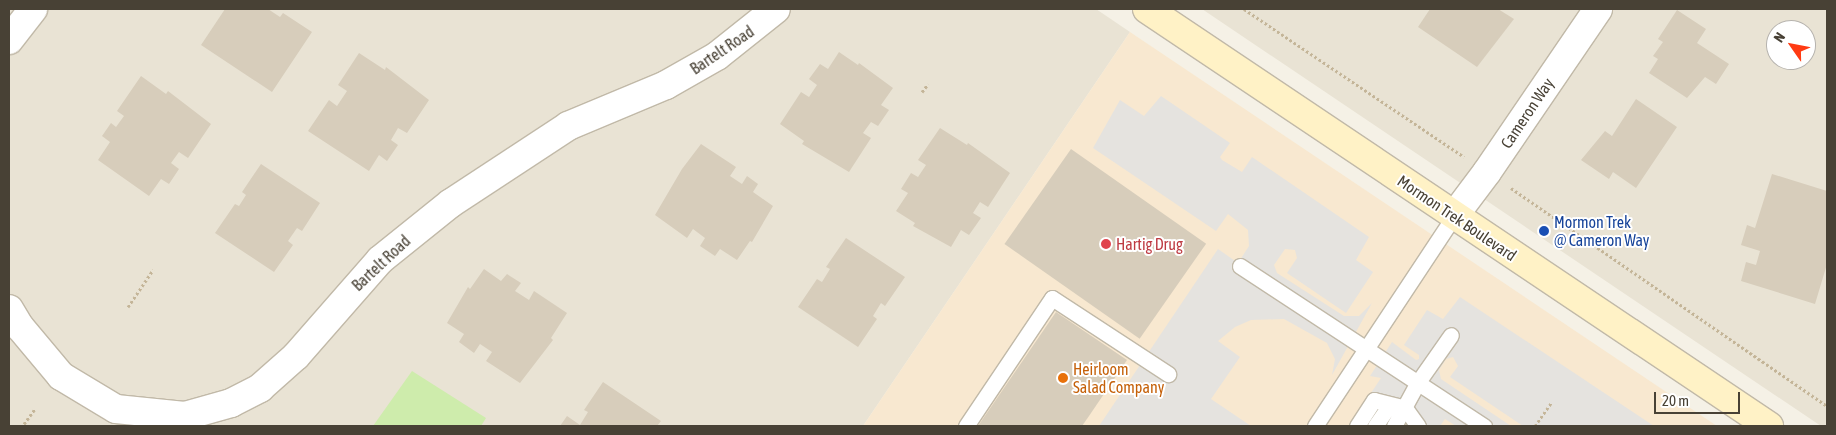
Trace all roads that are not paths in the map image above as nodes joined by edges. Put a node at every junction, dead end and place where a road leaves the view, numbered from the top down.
1 (33, 9) edge
2 (776, 9) edge
3 (1147, 9) edge
4 (1598, 9) edge
5 (9, 40) edge
6 (1454, 216) junction
7 (1240, 266) dead end
8 (9, 309) edge
9 (1451, 335) dead end
10 (1366, 348) junction
11 (1168, 374) dead end
12 (1418, 382) junction
13 (1405, 408) junction
14 (215, 418) edge
15 (966, 426) edge
16 (1314, 426) edge
17 (1357, 426) edge
18 (1375, 426) edge
19 (1394, 426) edge
20 (1410, 426) edge
21 (1418, 426) edge
22 (1484, 426) edge
23 (1768, 426) edge

1 - 5 street
2 - 14 street, Bartelt Road
3 - 6 main road, Mormon Trek Boulevard
4 - 6 street, Cameron Way
6 - 10 lane
6 - 23 main road, Mormon Trek Boulevard
7 - 10 lane
8 - 14 street, Bartelt Road
9 - 12 lane
10 - 12 lane
10 - 16 lane
11 - 15 lane
12 - 13 lane
12 - 22 lane
13 - 17 lane
13 - 18 lane
13 - 19 lane
13 - 20 lane
13 - 21 lane

